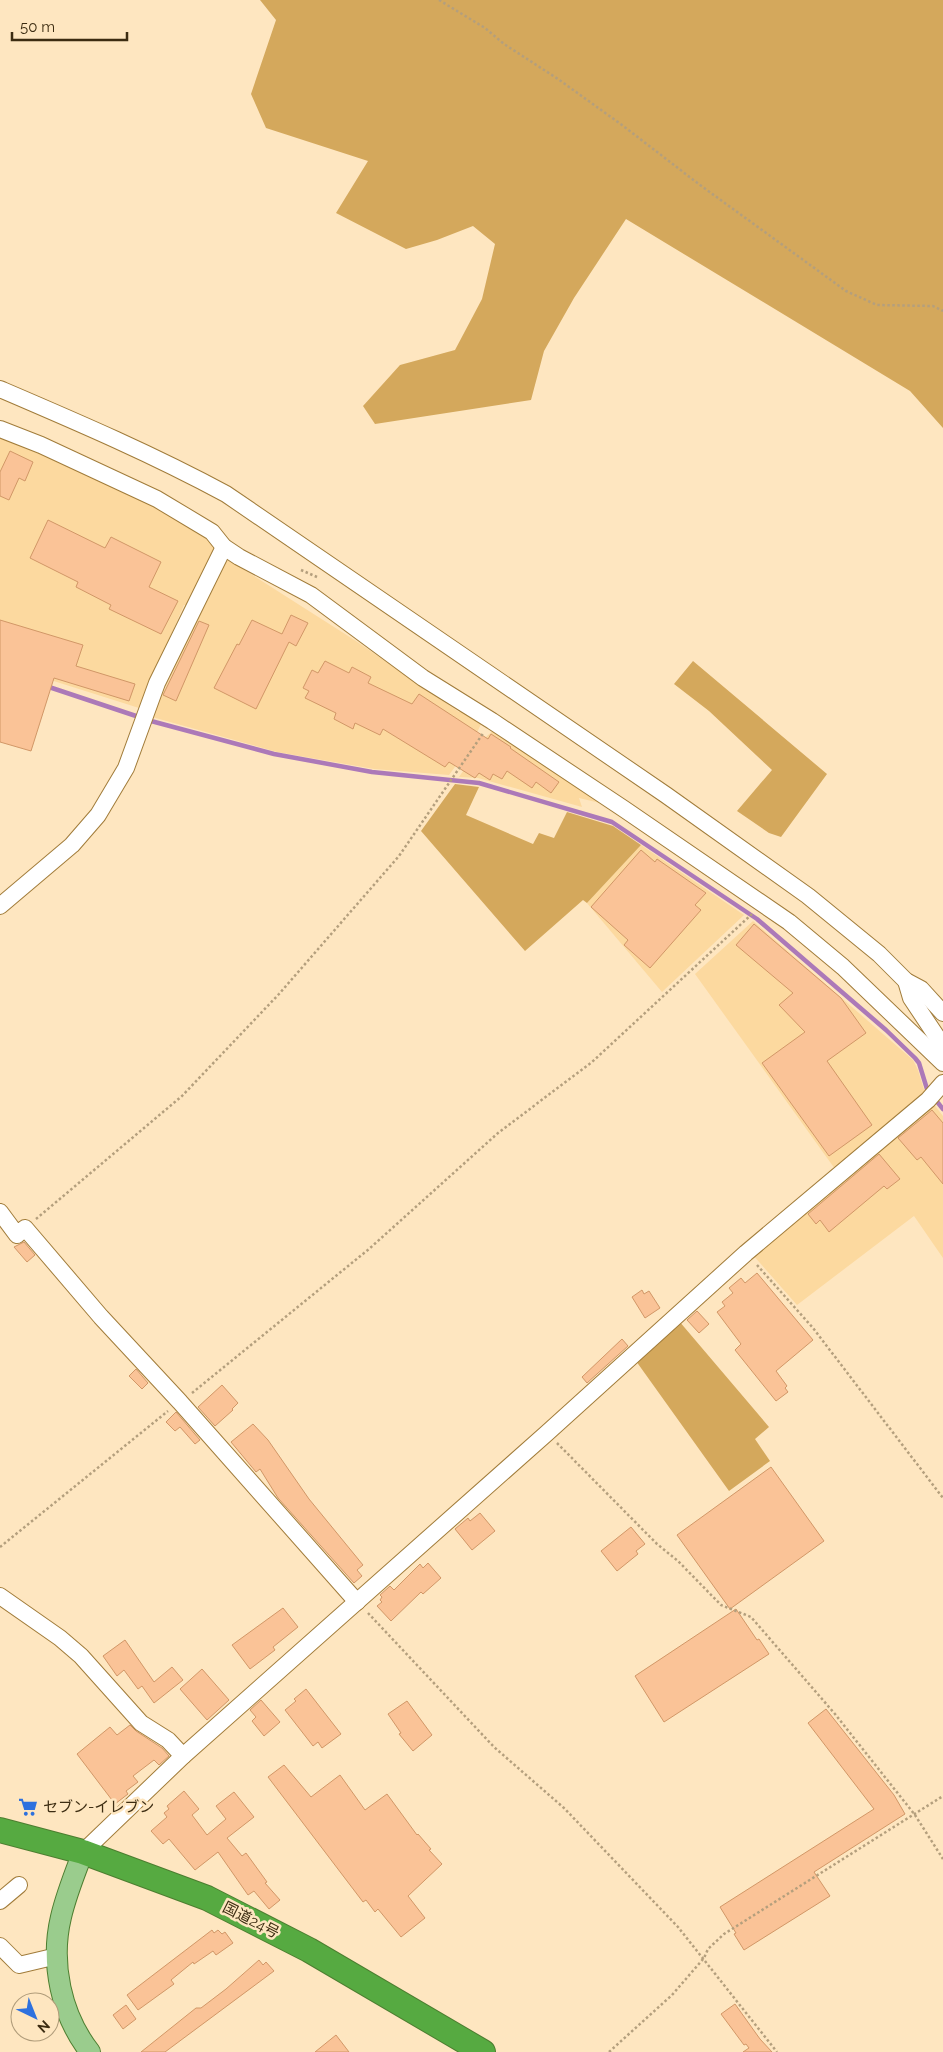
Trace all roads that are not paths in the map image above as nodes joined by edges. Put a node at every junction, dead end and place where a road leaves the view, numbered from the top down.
1 (0, 389) edge
2 (0, 429) edge
3 (224, 547) junction
4 (0, 906) edge
5 (906, 981) junction
6 (943, 1013) edge
7 (943, 1046) edge
8 (943, 1063) edge
9 (936, 1092) edge
10 (0, 1212) edge
11 (0, 1596) edge
12 (358, 1602) junction
13 (183, 1756) junction
14 (0, 1830) edge
15 (82, 1852) junction
16 (19, 1885) dead end
17 (0, 1901) edge
18 (0, 1946) edge
19 (56, 1956) junction
20 (90, 2052) edge
21 (483, 2052) edge

1 - 5 street
2 - 3 street
3 - 4 street
3 - 8 street
5 - 6 street
5 - 7 street
9 - 12 street
10 - 12 street
11 - 13 street
12 - 13 street
13 - 15 street
14 - 15 highway, 国道24号
15 - 19 main road
15 - 21 highway, 国道24号
16 - 17 street
18 - 19 street
19 - 20 main road

